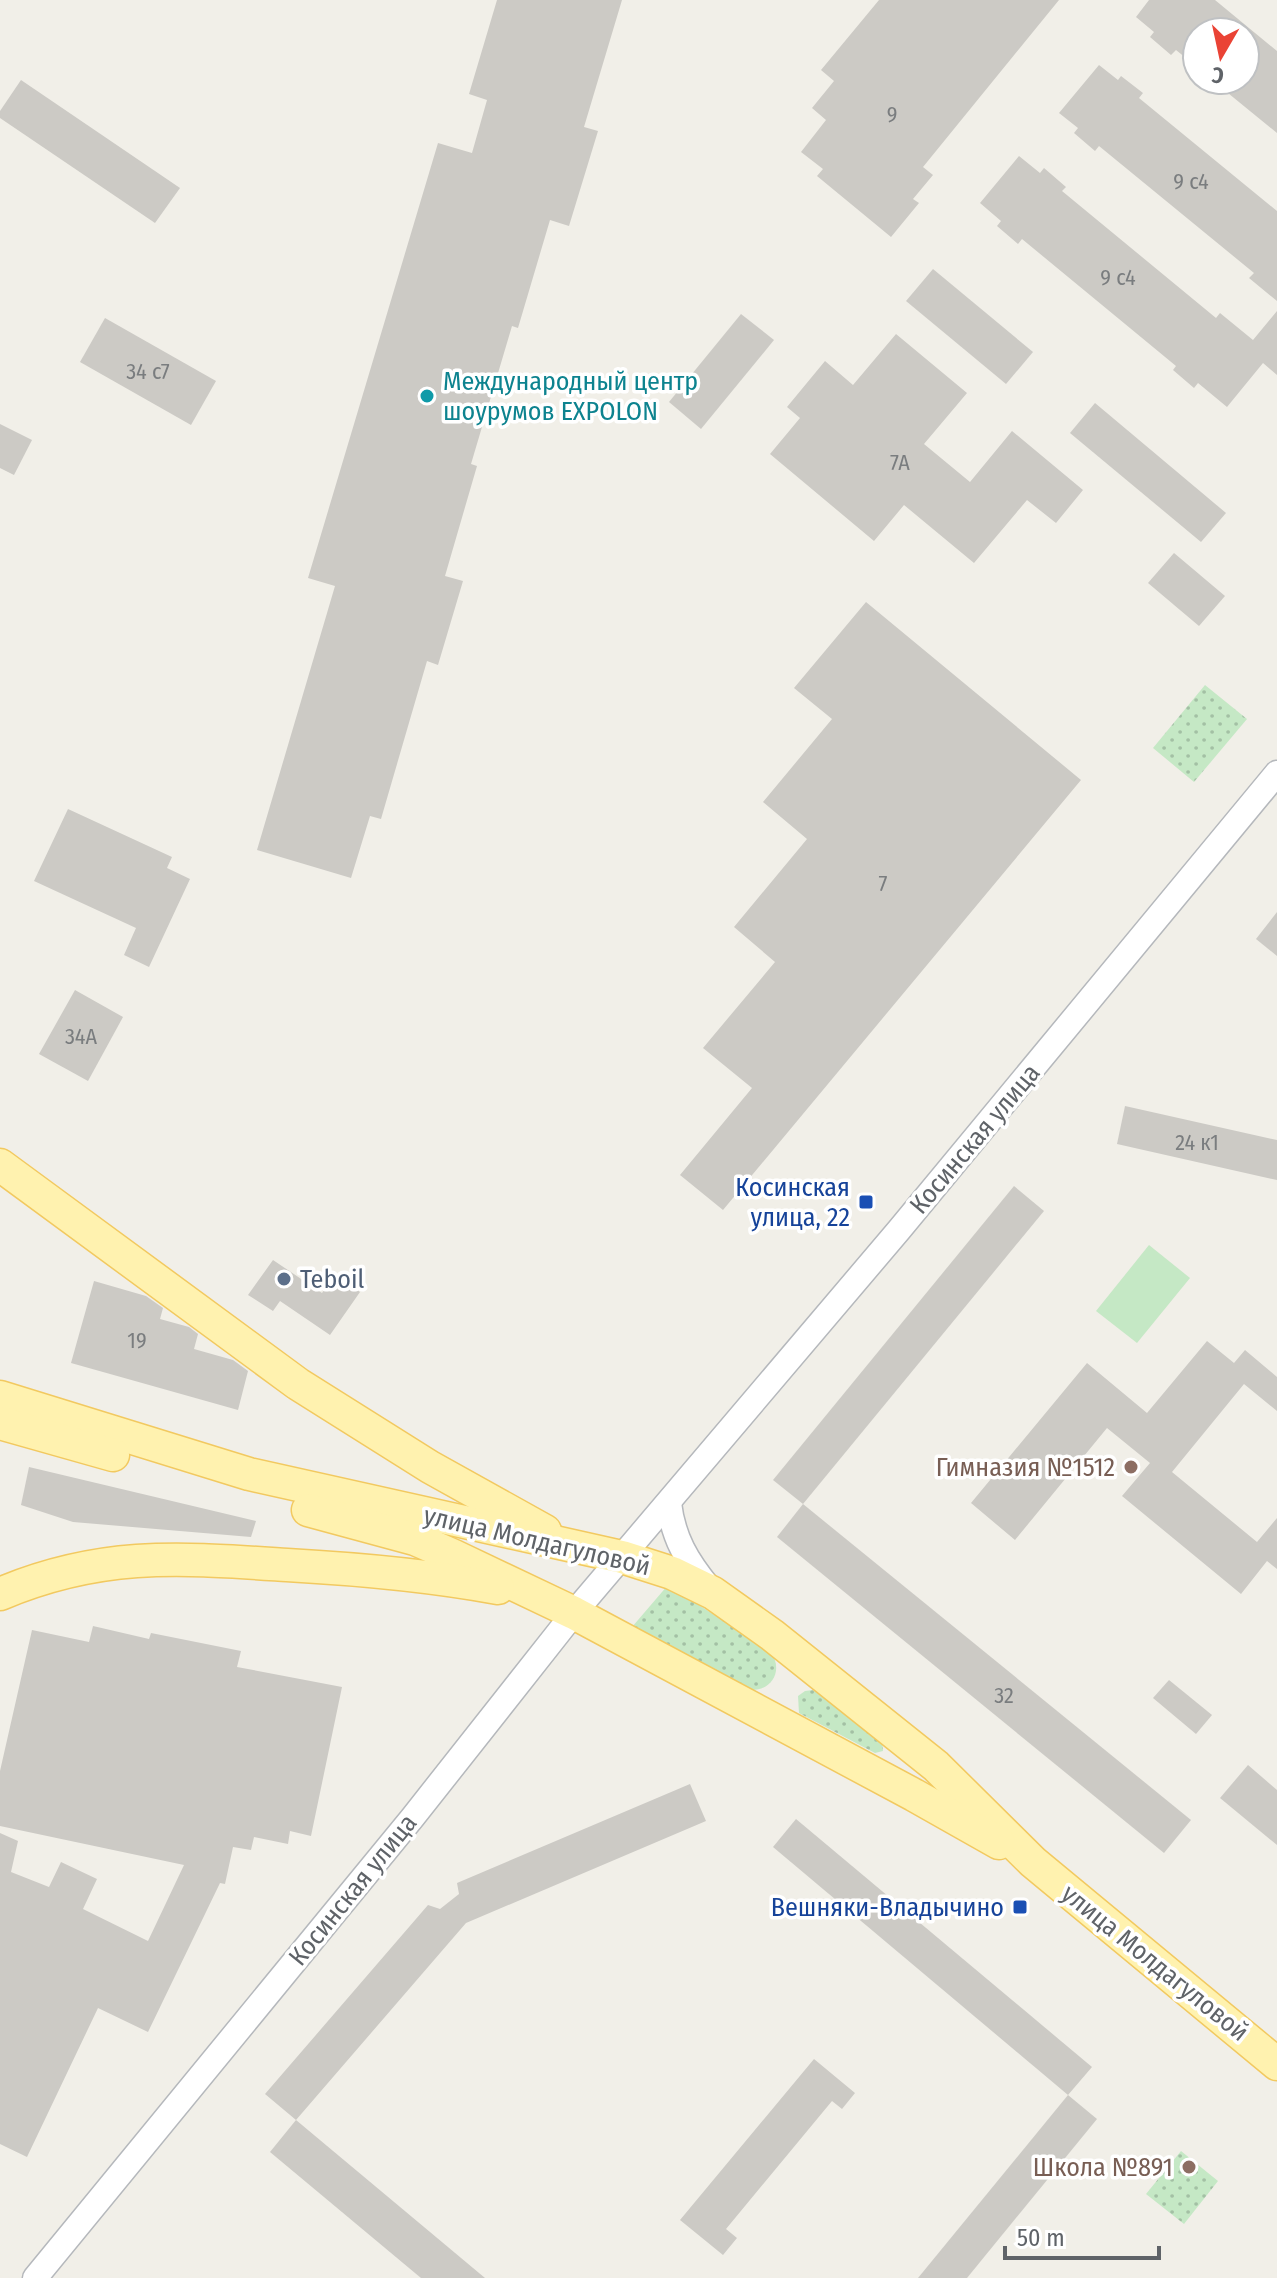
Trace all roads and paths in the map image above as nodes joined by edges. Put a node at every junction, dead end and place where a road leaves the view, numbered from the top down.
1 (1277, 773) edge
2 (0, 1165) edge
3 (0, 1397) edge
4 (0, 1423) edge
5 (669, 1503) junction
6 (572, 1547) junction
7 (622, 1557) junction
8 (713, 1593) junction
9 (0, 1594) edge
10 (536, 1595) junction
11 (574, 1613) junction
12 (911, 1746) junction
13 (886, 1781) junction
14 (1033, 1862) junction
15 (1277, 2064) edge
16 (35, 2278) edge

1 - 5 street, Косинская улица
2 - 6 main road
3 - 6 main road, улица Молдагуловой
4 - 10 main road, улица Молдагуловой
5 - 7 street, Косинская улица
5 - 8 street
6 - 7 main road, улица Молдагуловой
7 - 8 main road, улица Молдагуловой
7 - 11 street, Косинская улица
8 - 12 main road, улица Молдагуловой
9 - 10 main road
10 - 11 main road, улица Молдагуловой
11 - 13 main road, улица Молдагуловой
11 - 16 street, Косинская улица
12 - 13 street
12 - 14 main road, улица Молдагуловой
13 - 14 main road, улица Молдагуловой
14 - 15 main road, улица Молдагуловой

